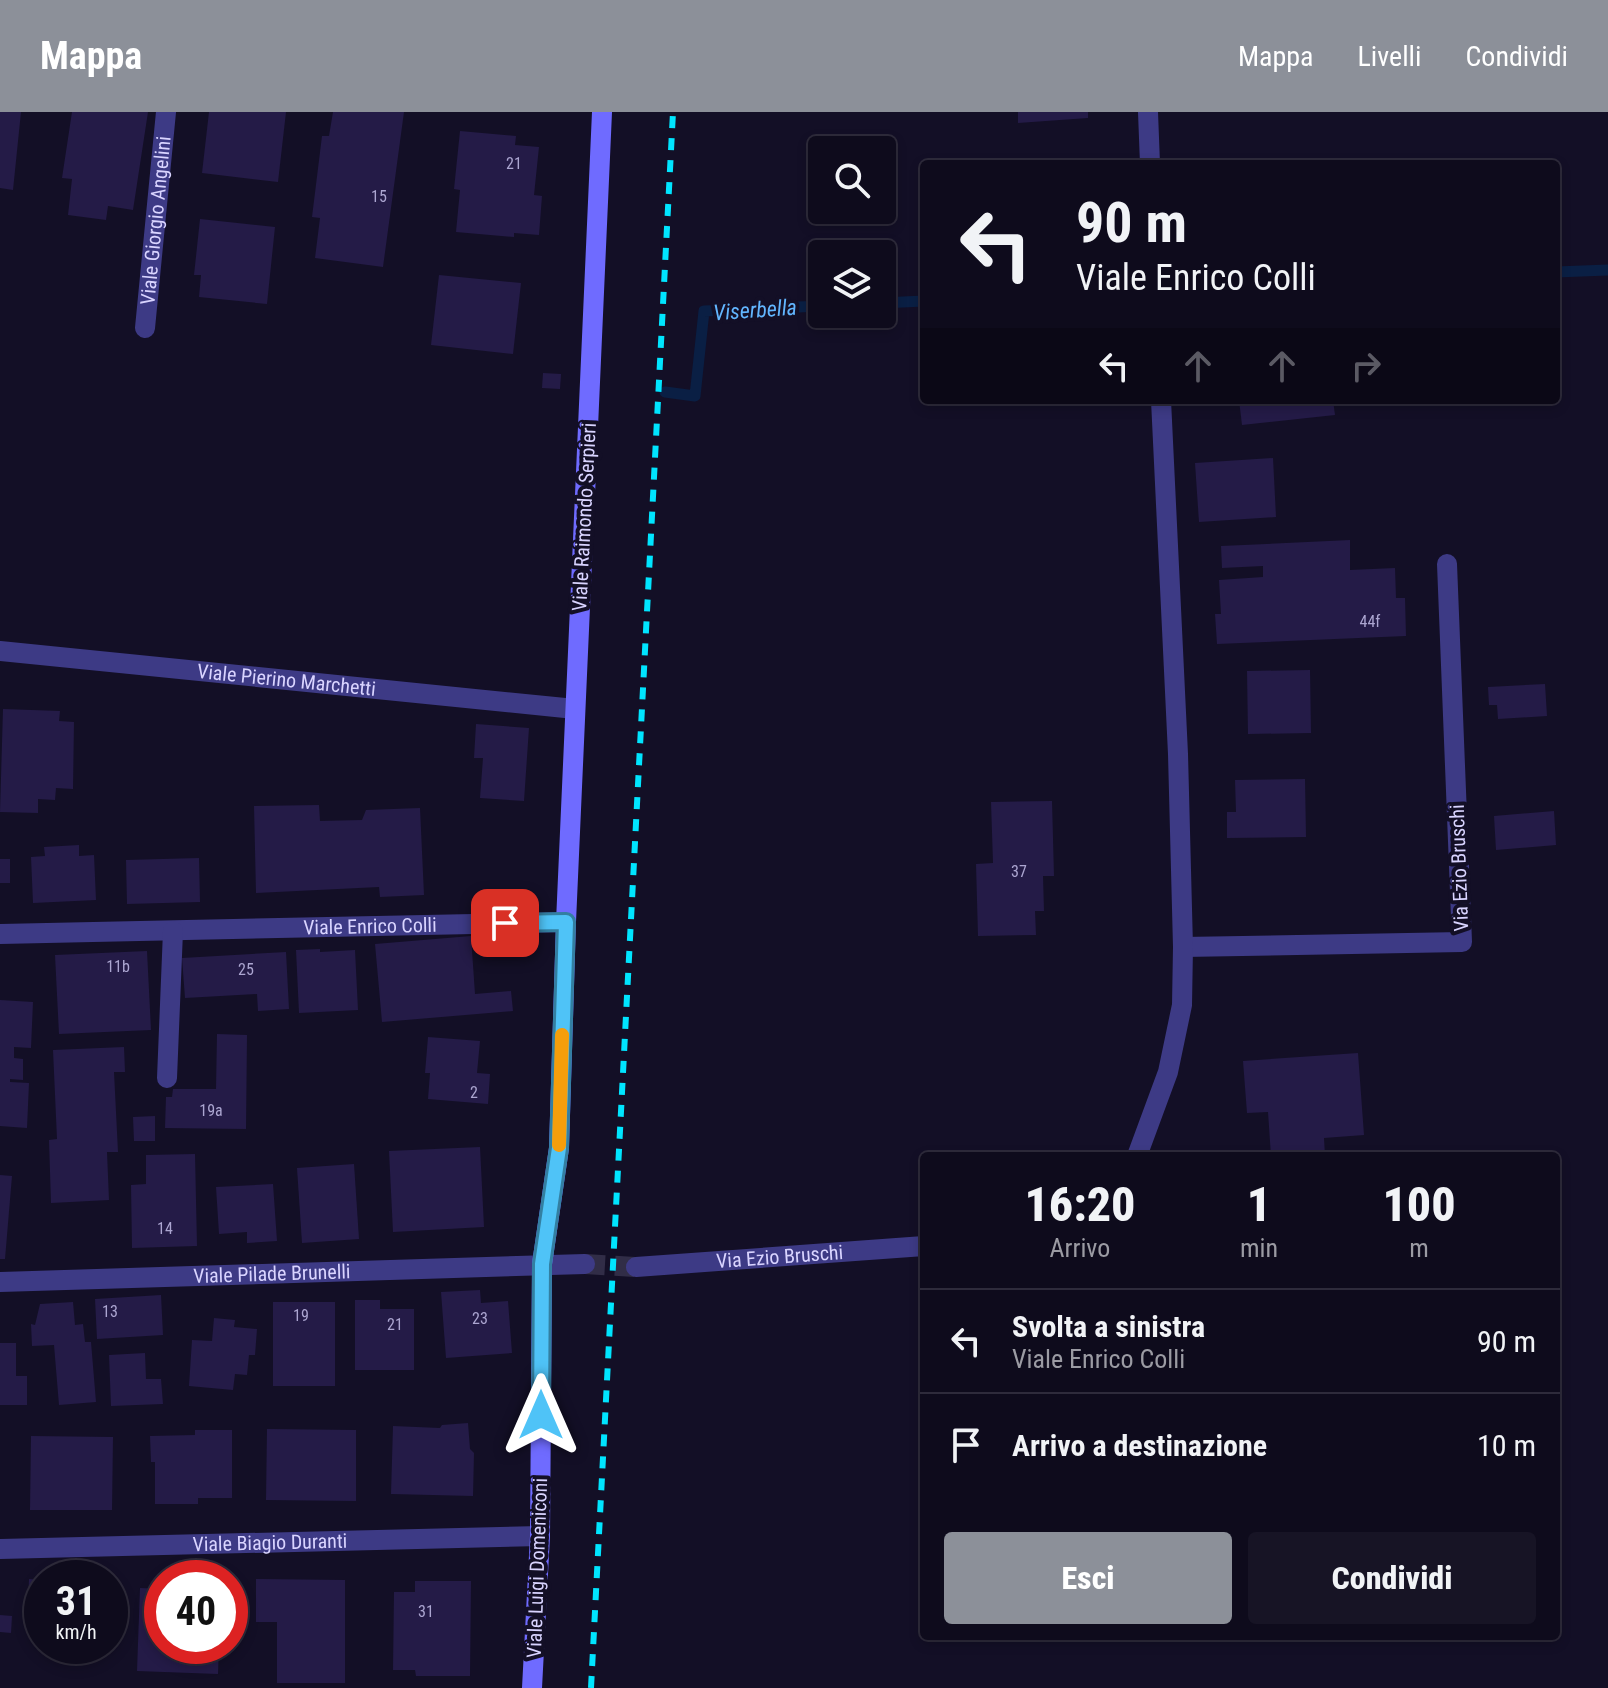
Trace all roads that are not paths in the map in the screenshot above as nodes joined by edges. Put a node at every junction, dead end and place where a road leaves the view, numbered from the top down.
1 (166, 112) edge
2 (602, 112) edge
3 (1148, 112) edge
4 (1150, 160) edge
5 (145, 328) dead end
6 (1161, 404) edge
7 (1447, 564) dead end
8 (0, 651) edge
9 (575, 709) junction
10 (566, 922) junction
11 (173, 931) junction
12 (0, 934) edge
13 (1183, 947) junction
14 (167, 1078) dead end
15 (1138, 1152) edge
16 (920, 1246) edge
17 (542, 1264) junction
18 (585, 1264) tunnel mouth
19 (636, 1267) tunnel mouth
20 (0, 1282) edge
21 (540, 1536) junction
22 (0, 1549) edge
23 (532, 1688) edge

1 - 5 street, Viale Giorgio Angelini
2 - 9 street, Viale Raimondo Serpieri
3 - 4 street
6 - 13 street
7 - 13 street, Via Ezio Bruschi
8 - 9 street, Viale Pierino Marchetti
9 - 10 street, Viale Raimondo Serpieri
10 - 11 street, Viale Enrico Colli
10 - 17 street, Viale Luigi Domeniconi
11 - 12 street, Viale Enrico Colli
11 - 14 street
13 - 15 street
16 - 19 street, Via Ezio Bruschi
17 - 18 street
17 - 20 street, Viale Pilade Brunelli
17 - 21 street, Viale Luigi Domeniconi
21 - 22 street, Viale Biagio Duranti
21 - 23 street, Viale Luigi Domeniconi

